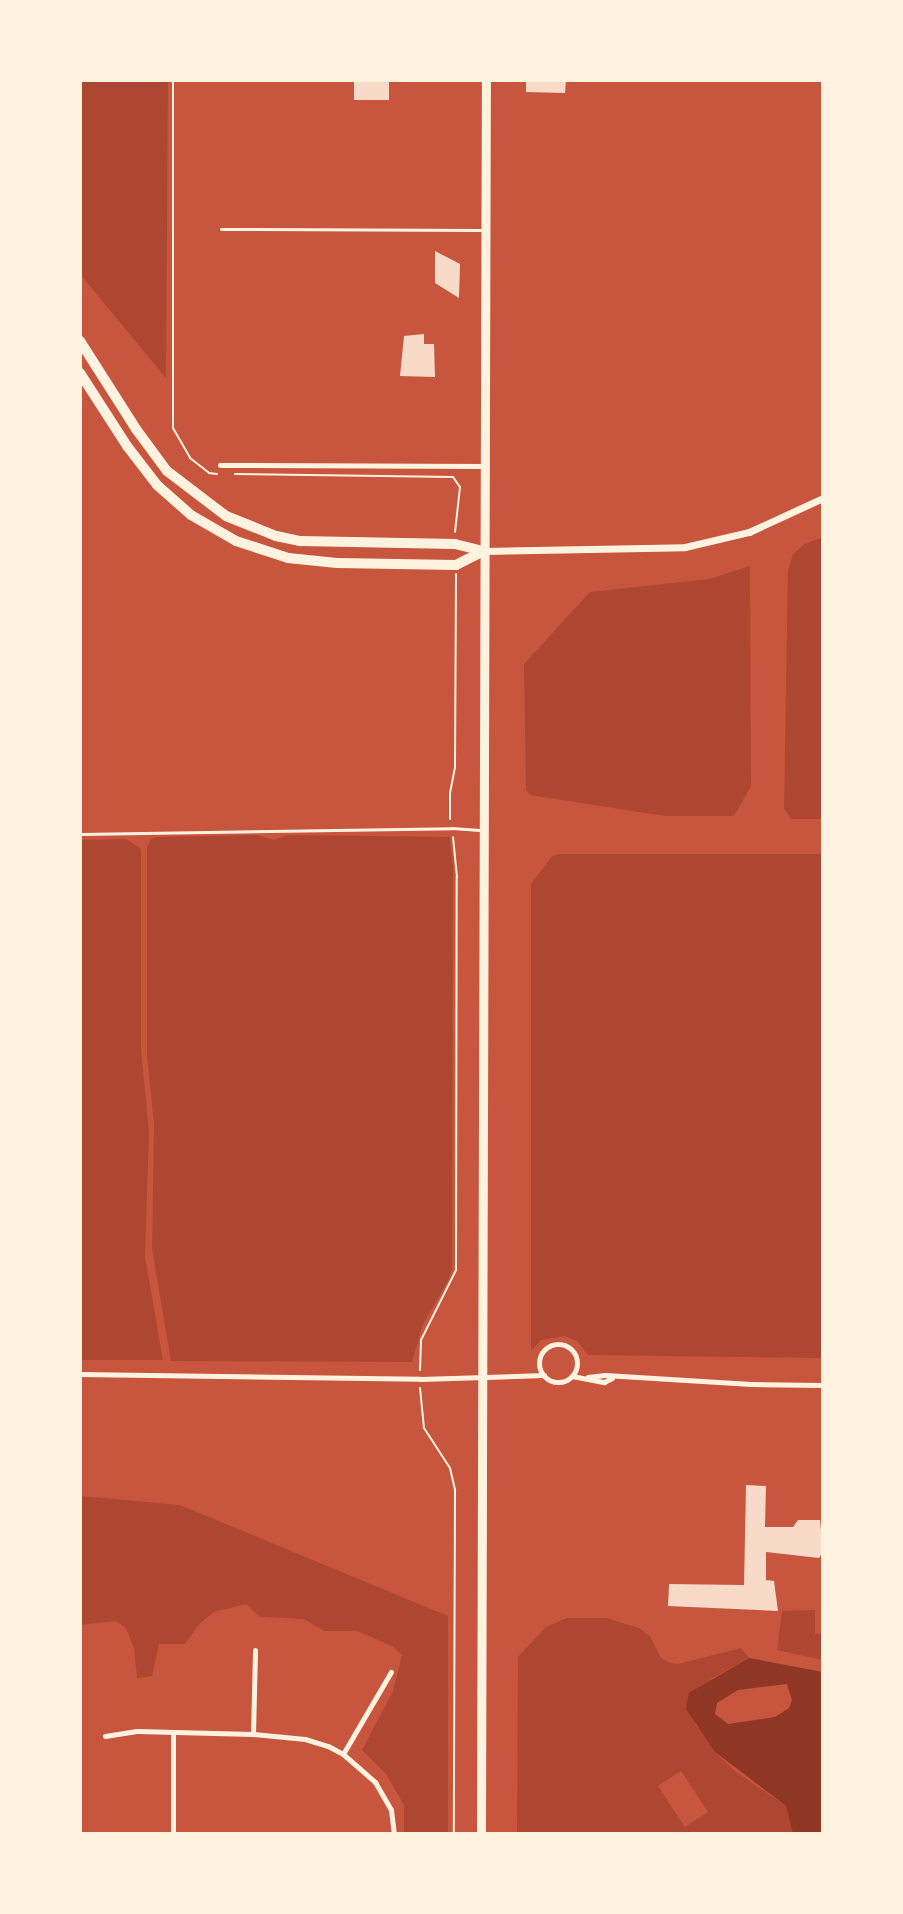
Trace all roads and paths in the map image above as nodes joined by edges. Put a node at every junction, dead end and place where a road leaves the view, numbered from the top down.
1 (173, 80) edge
2 (486, 80) edge
3 (221, 229) dead end
4 (486, 230) junction
5 (80, 341) edge
6 (80, 373) edge
7 (220, 465) dead end
8 (485, 466) junction
9 (823, 498) edge
10 (455, 523) dead end
11 (484, 551) junction
12 (456, 580) dead end
13 (450, 813) dead end
14 (483, 830) junction
15 (80, 834) edge
16 (453, 837) dead end
17 (420, 1372) dead end
18 (80, 1374) edge
19 (544, 1375) junction
20 (572, 1376) junction
21 (482, 1378) junction
22 (823, 1385) edge
23 (420, 1386) dead end
24 (255, 1650) dead end
25 (391, 1672) dead end
26 (173, 1733) junction
27 (253, 1734) junction
28 (105, 1736) dead end
29 (343, 1754) junction
30 (173, 1834) edge
31 (394, 1834) edge
32 (454, 1834) edge
33 (481, 1834) edge

1 - 10 path
2 - 4 main road
3 - 4 lane
4 - 8 main road
5 - 11 highway
6 - 11 highway
7 - 8 street
8 - 11 main road
9 - 11 street
11 - 14 main road
12 - 13 path
14 - 15 lane
14 - 21 main road
16 - 17 path
18 - 21 street
19 - 20 street
19 - 20 street
19 - 21 street
20 - 22 street
21 - 33 main road
23 - 32 path
24 - 27 street
25 - 29 street
26 - 27 street
26 - 28 street
26 - 30 street
27 - 29 street
29 - 31 street

